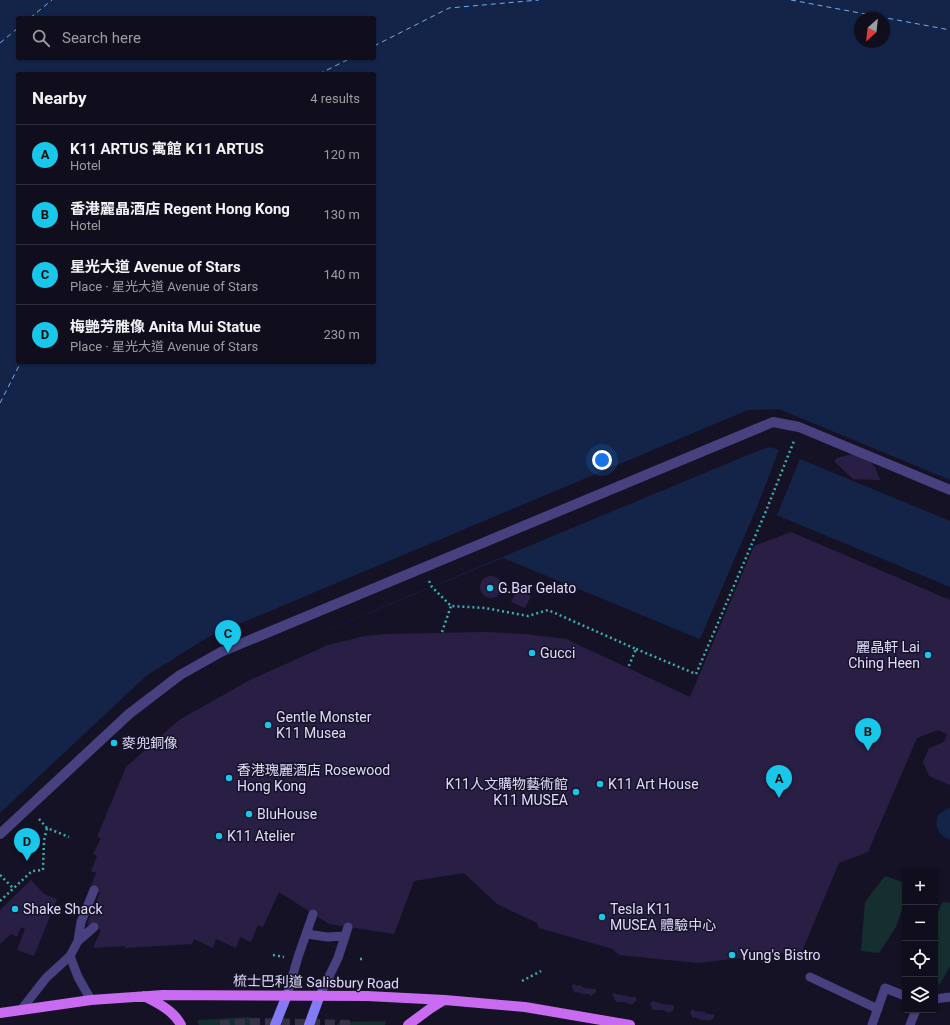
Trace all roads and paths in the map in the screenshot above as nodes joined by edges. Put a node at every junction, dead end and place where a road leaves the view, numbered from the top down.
1 (800, 427) junction
2 (950, 490) edge
3 (423, 568) junction
4 (451, 606) junction
5 (442, 632) dead end
6 (636, 648) junction
7 (628, 668) dead end
8 (43, 824) dead end
9 (47, 828) junction
10 (0, 834) edge
11 (69, 837) dead end
12 (0, 875) edge
13 (13, 888) junction
14 (94, 890) dead end
15 (0, 901) edge
16 (313, 914) dead end
17 (94, 927) dead end
18 (348, 927) dead end
19 (307, 934) junction
20 (345, 936) junction
21 (78, 941) junction
22 (274, 955) dead end
23 (70, 956) junction
24 (284, 957) dead end
25 (360, 959) dead end
26 (366, 959) dead end
27 (542, 971) dead end
28 (810, 977) dead end
29 (522, 981) dead end
30 (287, 995) junction
31 (320, 995) junction
32 (902, 995) edge
33 (144, 996) junction
34 (950, 997) edge
35 (938, 999) edge
36 (91, 1000) junction
37 (445, 1000) junction
38 (878, 1009) junction
39 (21, 1010) junction
40 (0, 1013) edge
41 (915, 1013) edge
42 (182, 1025) edge
43 (275, 1025) edge
44 (309, 1025) edge
45 (408, 1025) edge
46 (630, 1025) edge
47 (872, 1025) edge
48 (910, 1025) edge

1 - 2 street
1 - 3 street
1 - 6 path
3 - 4 path
3 - 10 street
4 - 5 path
4 - 6 path
6 - 7 path
8 - 9 path
9 - 11 path
9 - 13 path
12 - 13 path
13 - 15 path
14 - 21 lane
16 - 19 lane
17 - 21 lane
18 - 20 lane
19 - 20 lane
19 - 30 lane
20 - 31 lane
21 - 23 lane
22 - 24 path
23 - 36 lane
23 - 39 lane
25 - 26 path
27 - 29 path
28 - 38 lane
30 - 31 main road, 梳士巴利道 Salisbury Road
30 - 33 main road, 梳士巴利道 Salisbury Road
30 - 43 main road
31 - 37 main road, 梳士巴利道 Salisbury Road
31 - 44 main road
32 - 38 lane
33 - 36 main road, 梳士巴利道 Salisbury Road
33 - 42 main road
34 - 35 lane
36 - 39 main road, 梳士巴利道 Salisbury Road
37 - 45 main road
37 - 46 main road, 梳士巴利道 Salisbury Road
38 - 47 lane
39 - 40 main road, 梳士巴利道 Salisbury Road
41 - 48 lane

